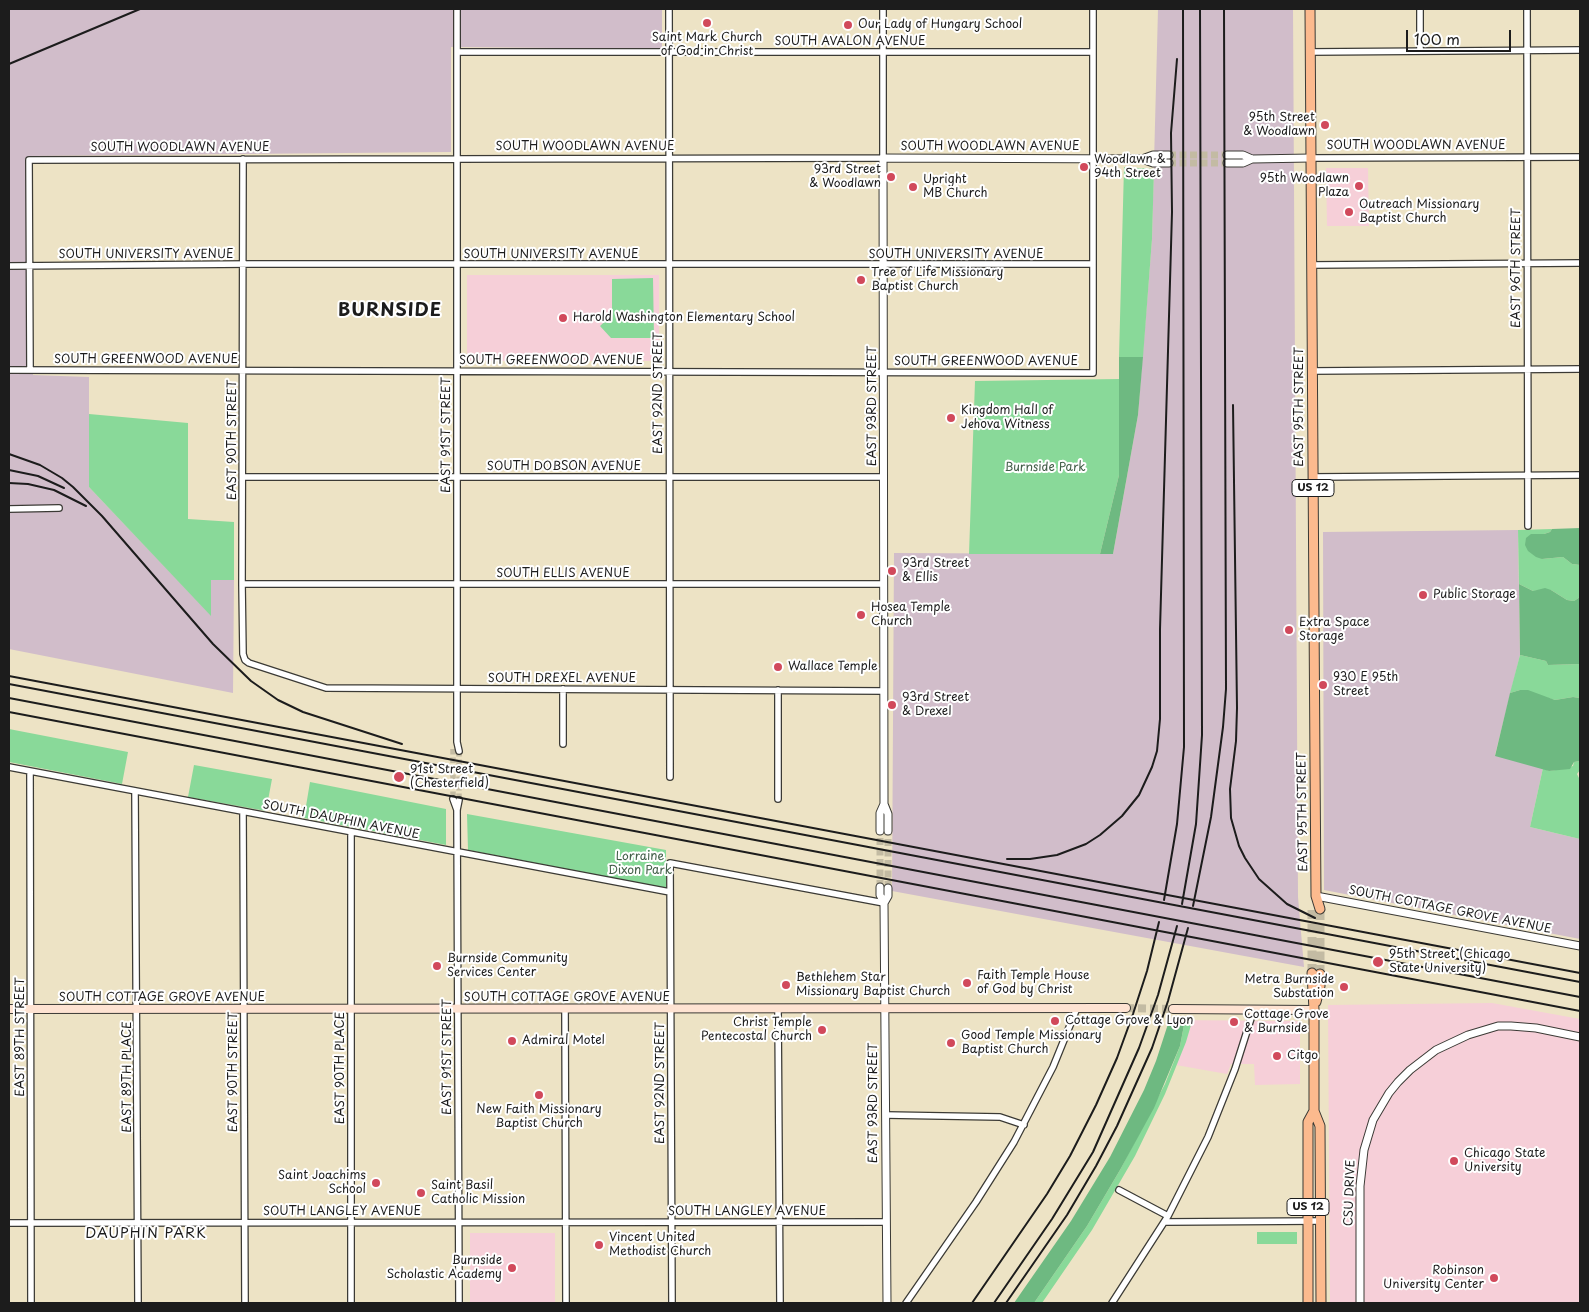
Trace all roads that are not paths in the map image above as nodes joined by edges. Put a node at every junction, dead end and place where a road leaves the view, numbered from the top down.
1 (457, 9) edge
2 (669, 9) edge
3 (883, 9) edge
4 (1093, 9) edge
5 (1310, 9) edge
6 (1420, 9) edge
7 (1527, 9) edge
8 (1527, 50) junction
9 (1580, 50) edge
10 (1420, 51) junction
11 (457, 52) junction
12 (669, 52) junction
13 (883, 52) junction
14 (1093, 52) junction
15 (1310, 52) junction
16 (1527, 157) junction
17 (1580, 157) edge
18 (457, 158) junction
19 (669, 158) junction
20 (884, 158) junction
21 (1311, 158) junction
22 (243, 159) junction
23 (1093, 159) junction
24 (1169, 159) tunnel mouth
25 (1227, 159) tunnel mouth
26 (1527, 263) junction
27 (1580, 263) edge
28 (243, 264) junction
29 (457, 264) junction
30 (1094, 264) junction
31 (670, 265) junction
32 (884, 265) junction
33 (1312, 265) junction
34 (9, 266) edge
35 (29, 266) junction
36 (1580, 369) edge
37 (9, 370) edge
38 (30, 370) junction
39 (243, 370) junction
40 (1528, 370) junction
41 (457, 371) junction
42 (670, 372) junction
43 (884, 372) junction
44 (1312, 372) junction
45 (1528, 475) junction
46 (1580, 475) edge
47 (243, 477) junction
48 (457, 477) junction
49 (670, 477) junction
50 (1313, 477) junction
51 (884, 478) junction
52 (9, 508) edge
53 (59, 508) dead end
54 (1528, 526) dead end
55 (242, 584) junction
56 (457, 584) junction
57 (670, 584) junction
58 (884, 584) junction
59 (245, 660) joint
60 (457, 689) junction
61 (564, 689) junction
62 (670, 690) junction
63 (778, 690) junction
64 (884, 691) junction
65 (563, 744) dead end
66 (456, 750) tunnel mouth
67 (9, 767) edge
68 (30, 771) junction
69 (670, 777) dead end
70 (135, 791) junction
71 (456, 799) tunnel mouth
72 (778, 799) dead end
73 (244, 812) junction
74 (884, 831) tunnel mouth
75 (351, 832) junction
76 (458, 852) junction
77 (884, 888) tunnel mouth
78 (670, 892) junction
79 (1316, 896) junction
80 (884, 903) junction
81 (1316, 909) tunnel mouth
82 (1580, 946) edge
83 (1316, 974) tunnel mouth
84 (352, 1008) junction
85 (565, 1008) junction
86 (778, 1008) junction
87 (885, 1008) junction
88 (1077, 1008) junction
89 (1126, 1008) tunnel mouth
90 (9, 1009) edge
91 (31, 1009) junction
92 (137, 1009) junction
93 (244, 1009) junction
94 (458, 1009) junction
95 (670, 1009) junction
96 (1173, 1009) tunnel mouth
97 (1254, 1010) junction
98 (1314, 1010) junction
99 (1580, 1037) edge
100 (1314, 1111) junction
101 (886, 1115) junction
102 (1024, 1125) junction
103 (1119, 1190) dead end
104 (1167, 1219) junction
105 (1308, 1221) junction
106 (1320, 1221) junction
107 (138, 1222) junction
108 (245, 1222) junction
109 (351, 1222) junction
110 (459, 1222) junction
111 (566, 1222) junction
112 (672, 1222) junction
113 (780, 1222) junction
114 (886, 1222) junction
115 (9, 1223) edge
116 (31, 1223) junction
117 (31, 1303) edge
118 (138, 1303) edge
119 (245, 1303) edge
120 (351, 1303) edge
121 (459, 1303) edge
122 (566, 1303) edge
123 (672, 1303) edge
124 (780, 1303) edge
125 (887, 1303) edge
126 (906, 1303) edge
127 (1112, 1303) edge
128 (1308, 1303) edge
129 (1321, 1303) edge
130 (1360, 1303) edge

1 - 11 street, EAST 91ST STREET
2 - 12 street, EAST 92ND STREET
3 - 13 street, EAST 93RD STREET
4 - 14 street
5 - 15 main road, EAST 95TH STREET / US 12
6 - 10 street
7 - 8 street, EAST 96TH STREET
8 - 9 street
8 - 10 street
8 - 16 street, EAST 96TH STREET
10 - 15 street
11 - 12 street, SOUTH AVALON AVENUE
11 - 18 street, EAST 91ST STREET
12 - 13 street, SOUTH AVALON AVENUE
12 - 19 street, EAST 92ND STREET
13 - 14 street, SOUTH AVALON AVENUE
13 - 20 street, EAST 93RD STREET
14 - 23 street
15 - 21 main road, EAST 95TH STREET / US 12
16 - 17 street, SOUTH WOODLAWN AVENUE
16 - 21 street, SOUTH WOODLAWN AVENUE
16 - 26 street, EAST 96TH STREET
18 - 19 street, SOUTH WOODLAWN AVENUE
18 - 22 street, SOUTH WOODLAWN AVENUE
18 - 29 street, EAST 91ST STREET
19 - 20 street, SOUTH WOODLAWN AVENUE
19 - 31 street, EAST 92ND STREET
20 - 23 street, SOUTH WOODLAWN AVENUE
20 - 32 street, EAST 93RD STREET
21 - 25 street, SOUTH WOODLAWN AVENUE
21 - 33 main road, EAST 95TH STREET / US 12
22 - 28 street, EAST 90TH STREET
22 - 35 street, SOUTH WOODLAWN AVENUE
23 - 24 street, SOUTH WOODLAWN AVENUE
23 - 30 street
26 - 27 street
26 - 33 street
26 - 40 street, EAST 96TH STREET
28 - 29 street, SOUTH UNIVERSITY AVENUE
28 - 35 street, SOUTH UNIVERSITY AVENUE
28 - 39 street, EAST 90TH STREET
29 - 31 street, SOUTH UNIVERSITY AVENUE
29 - 41 street, EAST 91ST STREET
30 - 32 street, SOUTH UNIVERSITY AVENUE
30 - 43 street, SOUTH GREENWOOD AVENUE
31 - 32 street, SOUTH UNIVERSITY AVENUE
31 - 42 street, EAST 92ND STREET
32 - 43 street, EAST 93RD STREET
33 - 44 main road, EAST 95TH STREET / US 12
34 - 35 street, SOUTH UNIVERSITY AVENUE
35 - 38 street
36 - 40 street
37 - 38 street, SOUTH GREENWOOD AVENUE
38 - 39 street, SOUTH GREENWOOD AVENUE
39 - 41 street, SOUTH GREENWOOD AVENUE
39 - 47 street, EAST 90TH STREET
40 - 44 street
40 - 45 street, EAST 96TH STREET
41 - 42 street, SOUTH GREENWOOD AVENUE
41 - 48 street, EAST 91ST STREET
42 - 43 street, SOUTH GREENWOOD AVENUE
42 - 49 street, EAST 92ND STREET
43 - 51 street, EAST 93RD STREET
44 - 50 main road, EAST 95TH STREET / US 12
45 - 46 street
45 - 50 street
45 - 54 street, EAST 96TH STREET
47 - 48 street, SOUTH DOBSON AVENUE
47 - 55 street, EAST 90TH STREET
48 - 49 street, SOUTH DOBSON AVENUE
48 - 56 street, EAST 91ST STREET
49 - 51 street, SOUTH DOBSON AVENUE
49 - 57 street, EAST 92ND STREET
50 - 79 main road, EAST 95TH STREET / US 12
51 - 58 street, EAST 93RD STREET
52 - 53 street
55 - 56 street, SOUTH ELLIS AVENUE
55 - 59 street, EAST 90TH STREET
56 - 57 street, SOUTH ELLIS AVENUE
56 - 60 street, EAST 91ST STREET
57 - 58 street, SOUTH ELLIS AVENUE
57 - 62 street, EAST 92ND STREET
58 - 64 street, EAST 93RD STREET
59 - 60 street, SOUTH DREXEL AVENUE
60 - 61 street, SOUTH DREXEL AVENUE
60 - 66 street, EAST 91ST STREET
61 - 62 street, SOUTH DREXEL AVENUE
61 - 65 street
62 - 63 street, SOUTH DREXEL AVENUE
62 - 69 street, EAST 92ND STREET
63 - 64 street, SOUTH DREXEL AVENUE
63 - 72 street
64 - 74 street, EAST 93RD STREET
67 - 68 street, SOUTH DAUPHIN AVENUE
68 - 70 street, SOUTH DAUPHIN AVENUE
68 - 91 street, EAST 89TH STREET
70 - 73 street, SOUTH DAUPHIN AVENUE
70 - 92 street, EAST 89TH PLACE
71 - 76 street, EAST 91ST STREET
73 - 75 street, SOUTH DAUPHIN AVENUE
73 - 93 street, EAST 90TH STREET
75 - 76 street, SOUTH DAUPHIN AVENUE
75 - 84 street, EAST 90TH PLACE
76 - 78 street, SOUTH DAUPHIN AVENUE
76 - 94 street, EAST 91ST STREET
77 - 80 street, EAST 93RD STREET
78 - 80 street, EAST 92ND STREET
78 - 95 street, EAST 92ND STREET
79 - 81 main road, EAST 95TH STREET / US 12
79 - 82 street, SOUTH COTTAGE GROVE AVENUE
80 - 87 street, EAST 93RD STREET
83 - 98 main road, US 12
84 - 93 main road, SOUTH COTTAGE GROVE AVENUE
84 - 94 main road, SOUTH COTTAGE GROVE AVENUE
84 - 109 street, EAST 90TH PLACE
85 - 94 main road, SOUTH COTTAGE GROVE AVENUE
85 - 95 main road, SOUTH COTTAGE GROVE AVENUE
85 - 111 street
86 - 87 main road, SOUTH COTTAGE GROVE AVENUE
86 - 95 main road, SOUTH COTTAGE GROVE AVENUE
86 - 113 street
87 - 88 main road, SOUTH COTTAGE GROVE AVENUE
87 - 101 street, EAST 93RD STREET
88 - 89 main road, SOUTH COTTAGE GROVE AVENUE
88 - 102 street
90 - 91 main road, SOUTH COTTAGE GROVE AVENUE
91 - 92 main road, SOUTH COTTAGE GROVE AVENUE
91 - 116 street, EAST 89TH STREET
92 - 93 main road, SOUTH COTTAGE GROVE AVENUE
92 - 107 street, EAST 89TH PLACE
93 - 108 street, EAST 90TH STREET
94 - 110 street, EAST 91ST STREET
95 - 112 street, EAST 92ND STREET
96 - 97 main road
97 - 98 main road
97 - 104 street
98 - 100 main road, US 12
99 - 130 street, CSU DRIVE
100 - 105 main road, US 12
100 - 106 main road, US 12
101 - 102 street
101 - 114 street, EAST 93RD STREET
102 - 126 street
103 - 104 street
104 - 105 street
104 - 127 street
105 - 106 street
105 - 128 main road, US 12
106 - 129 main road, US 12
107 - 108 street, SOUTH LANGLEY AVENUE
107 - 116 street, SOUTH LANGLEY AVENUE
107 - 118 street, EAST 89TH PLACE
108 - 109 street, SOUTH LANGLEY AVENUE
108 - 119 street, EAST 90TH STREET
109 - 110 street, SOUTH LANGLEY AVENUE
109 - 120 street, EAST 90TH PLACE
110 - 111 street, SOUTH LANGLEY AVENUE
110 - 121 street, EAST 91ST STREET
111 - 112 street, SOUTH LANGLEY AVENUE
111 - 122 street
112 - 113 street, SOUTH LANGLEY AVENUE
112 - 123 street, EAST 92ND STREET
113 - 114 street, SOUTH LANGLEY AVENUE
113 - 124 street
114 - 125 street, EAST 93RD STREET
115 - 116 street, SOUTH LANGLEY AVENUE
116 - 117 street, EAST 89TH STREET

